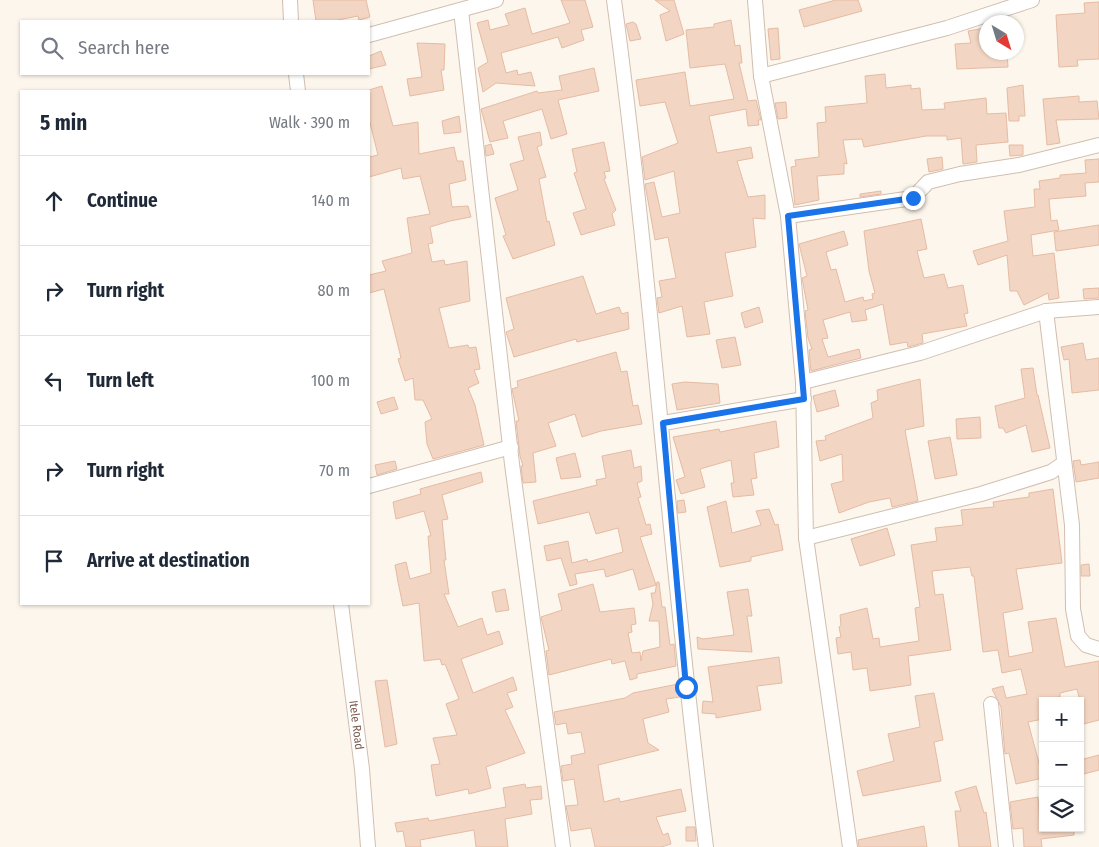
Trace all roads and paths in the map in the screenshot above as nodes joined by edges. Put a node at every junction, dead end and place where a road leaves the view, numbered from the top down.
1 (290, 0) edge
2 (496, 0) edge
3 (614, 0) edge
4 (755, 0) edge
5 (1032, 0) edge
6 (461, 10) junction
7 (292, 20) edge
8 (370, 35) edge
9 (296, 75) edge
10 (761, 76) junction
11 (298, 90) edge
12 (1099, 145) edge
13 (788, 216) junction
14 (1099, 307) edge
15 (1046, 311) junction
16 (804, 382) junction
17 (804, 399) junction
18 (663, 423) junction
19 (511, 447) junction
20 (1064, 463) junction
21 (370, 486) edge
22 (806, 538) junction
23 (341, 605) edge
24 (1099, 650) edge
25 (991, 704) dead end
26 (368, 847) edge
27 (563, 847) edge
28 (706, 847) edge
29 (850, 847) edge
30 (1006, 847) edge

1 - 7 street
2 - 6 street
3 - 18 street
4 - 10 street
5 - 10 street
6 - 8 street
6 - 19 street
9 - 11 street
10 - 13 street
12 - 13 street
13 - 16 street
14 - 15 street
15 - 16 street
15 - 20 street
16 - 17 street
17 - 18 street
17 - 22 street
18 - 28 street
19 - 21 street
19 - 27 street
20 - 22 street
20 - 24 street
22 - 29 street
23 - 26 street, Itele Road
25 - 30 street

